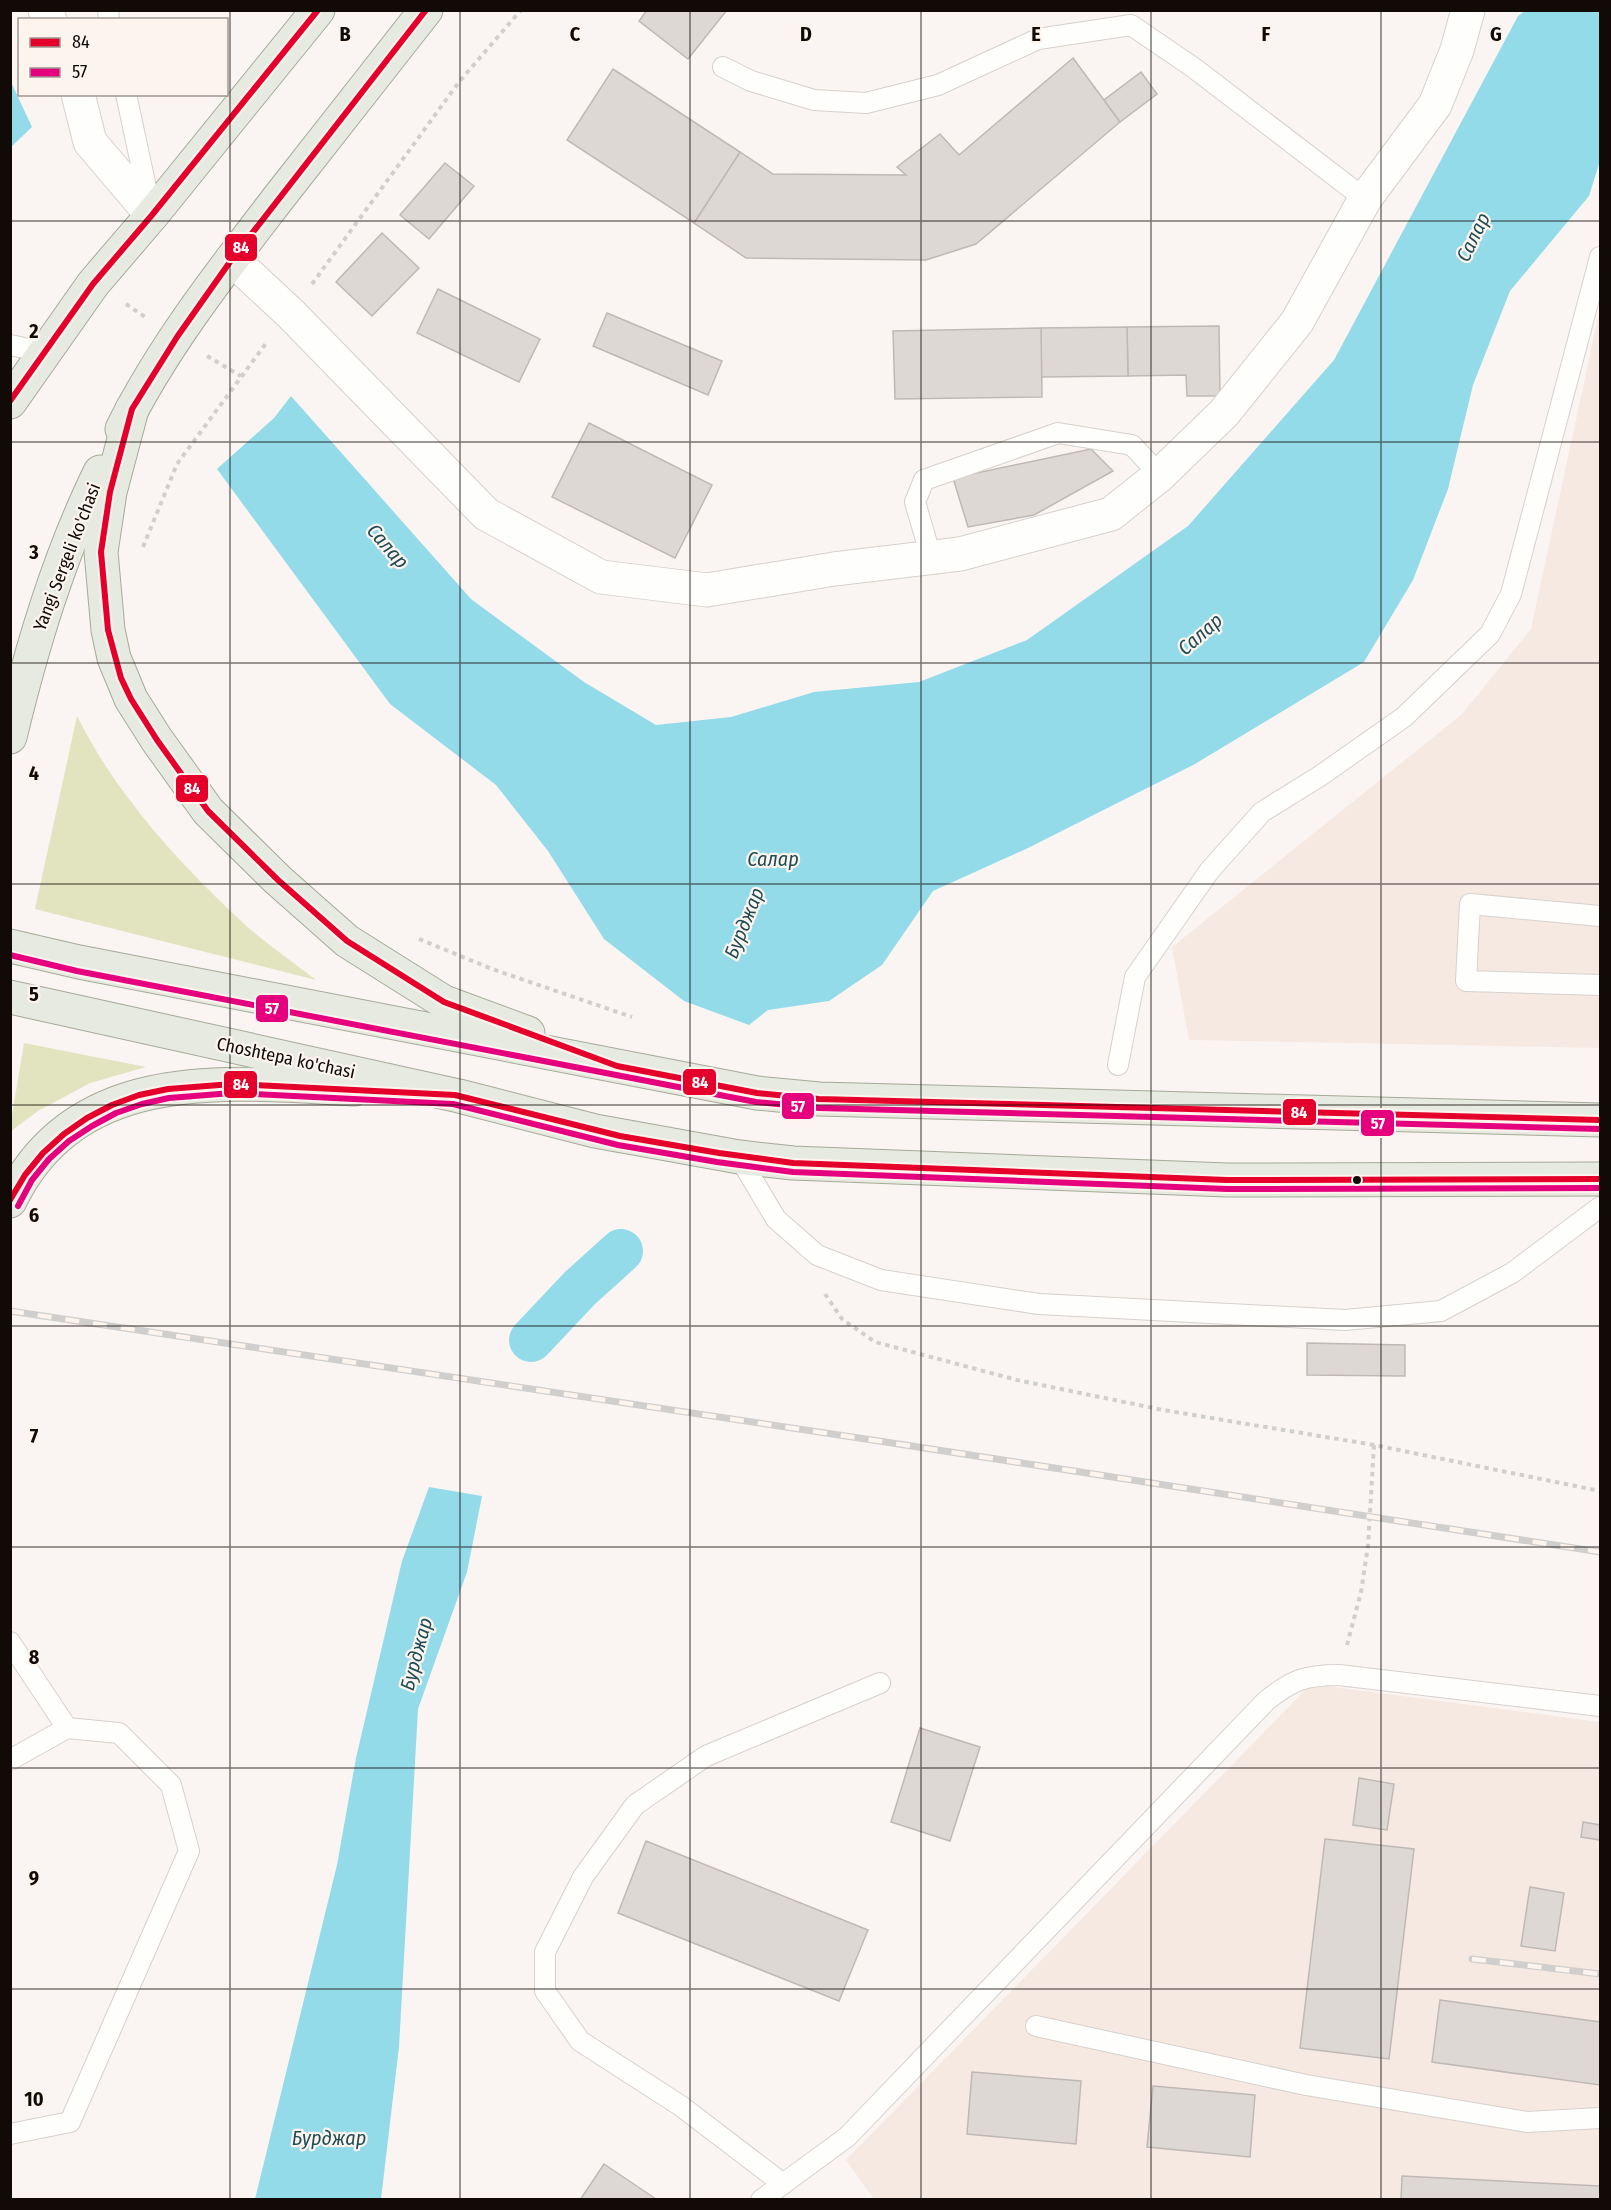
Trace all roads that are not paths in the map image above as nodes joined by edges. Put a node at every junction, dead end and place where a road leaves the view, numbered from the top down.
1 (318, 10) edge
2 (426, 10) edge
3 (1468, 10) edge
4 (723, 67) dead end
5 (78, 96) edge
6 (126, 96) edge
7 (1365, 199) junction
8 (152, 215) junction
9 (1600, 257) edge
10 (232, 258) junction
11 (10, 345) edge
12 (43, 352) junction
13 (10, 402) edge
14 (132, 409) junction
15 (1161, 475) junction
16 (931, 557) junction
17 (10, 737) edge
18 (1600, 916) edge
19 (10, 946) edge
20 (1600, 985) edge
21 (10, 997) edge
22 (1118, 1065) dead end
23 (617, 1066) junction
24 (459, 1095) junction
25 (1600, 1120) edge
26 (739, 1157) junction
27 (1600, 1179) edge
28 (10, 1201) edge
29 (1600, 1207) edge
30 (10, 1642) edge
31 (880, 1683) dead end
32 (1600, 1706) edge
33 (67, 1728) junction
34 (10, 1760) edge
35 (1036, 2026) dead end
36 (1600, 2118) edge
37 (10, 2134) edge
38 (783, 2184) junction
39 (761, 2199) edge

1 - 8 main road
2 - 10 main road, Yangi Sergeli ko'chasi
3 - 7 street
4 - 7 lane
5 - 8 street
6 - 8 lane
7 - 15 street
8 - 12 main road
9 - 22 lane
10 - 14 main road, Yangi Sergeli ko'chasi
10 - 16 street
11 - 12 lane
12 - 13 main road
14 - 17 main road, Yangi Sergeli ko'chasi
14 - 23 main road
15 - 16 street
15 - 16 lane
18 - 20 lane
19 - 23 main road
21 - 24 main road, Choshtepa ko'chasi
23 - 25 main road
24 - 26 main road, Choshtepa ko'chasi
24 - 28 main road
26 - 27 main road, Choshtepa ko'chasi
26 - 29 lane
30 - 33 lane
31 - 38 lane
32 - 38 lane
33 - 34 lane
33 - 37 lane
35 - 36 lane
38 - 39 lane

